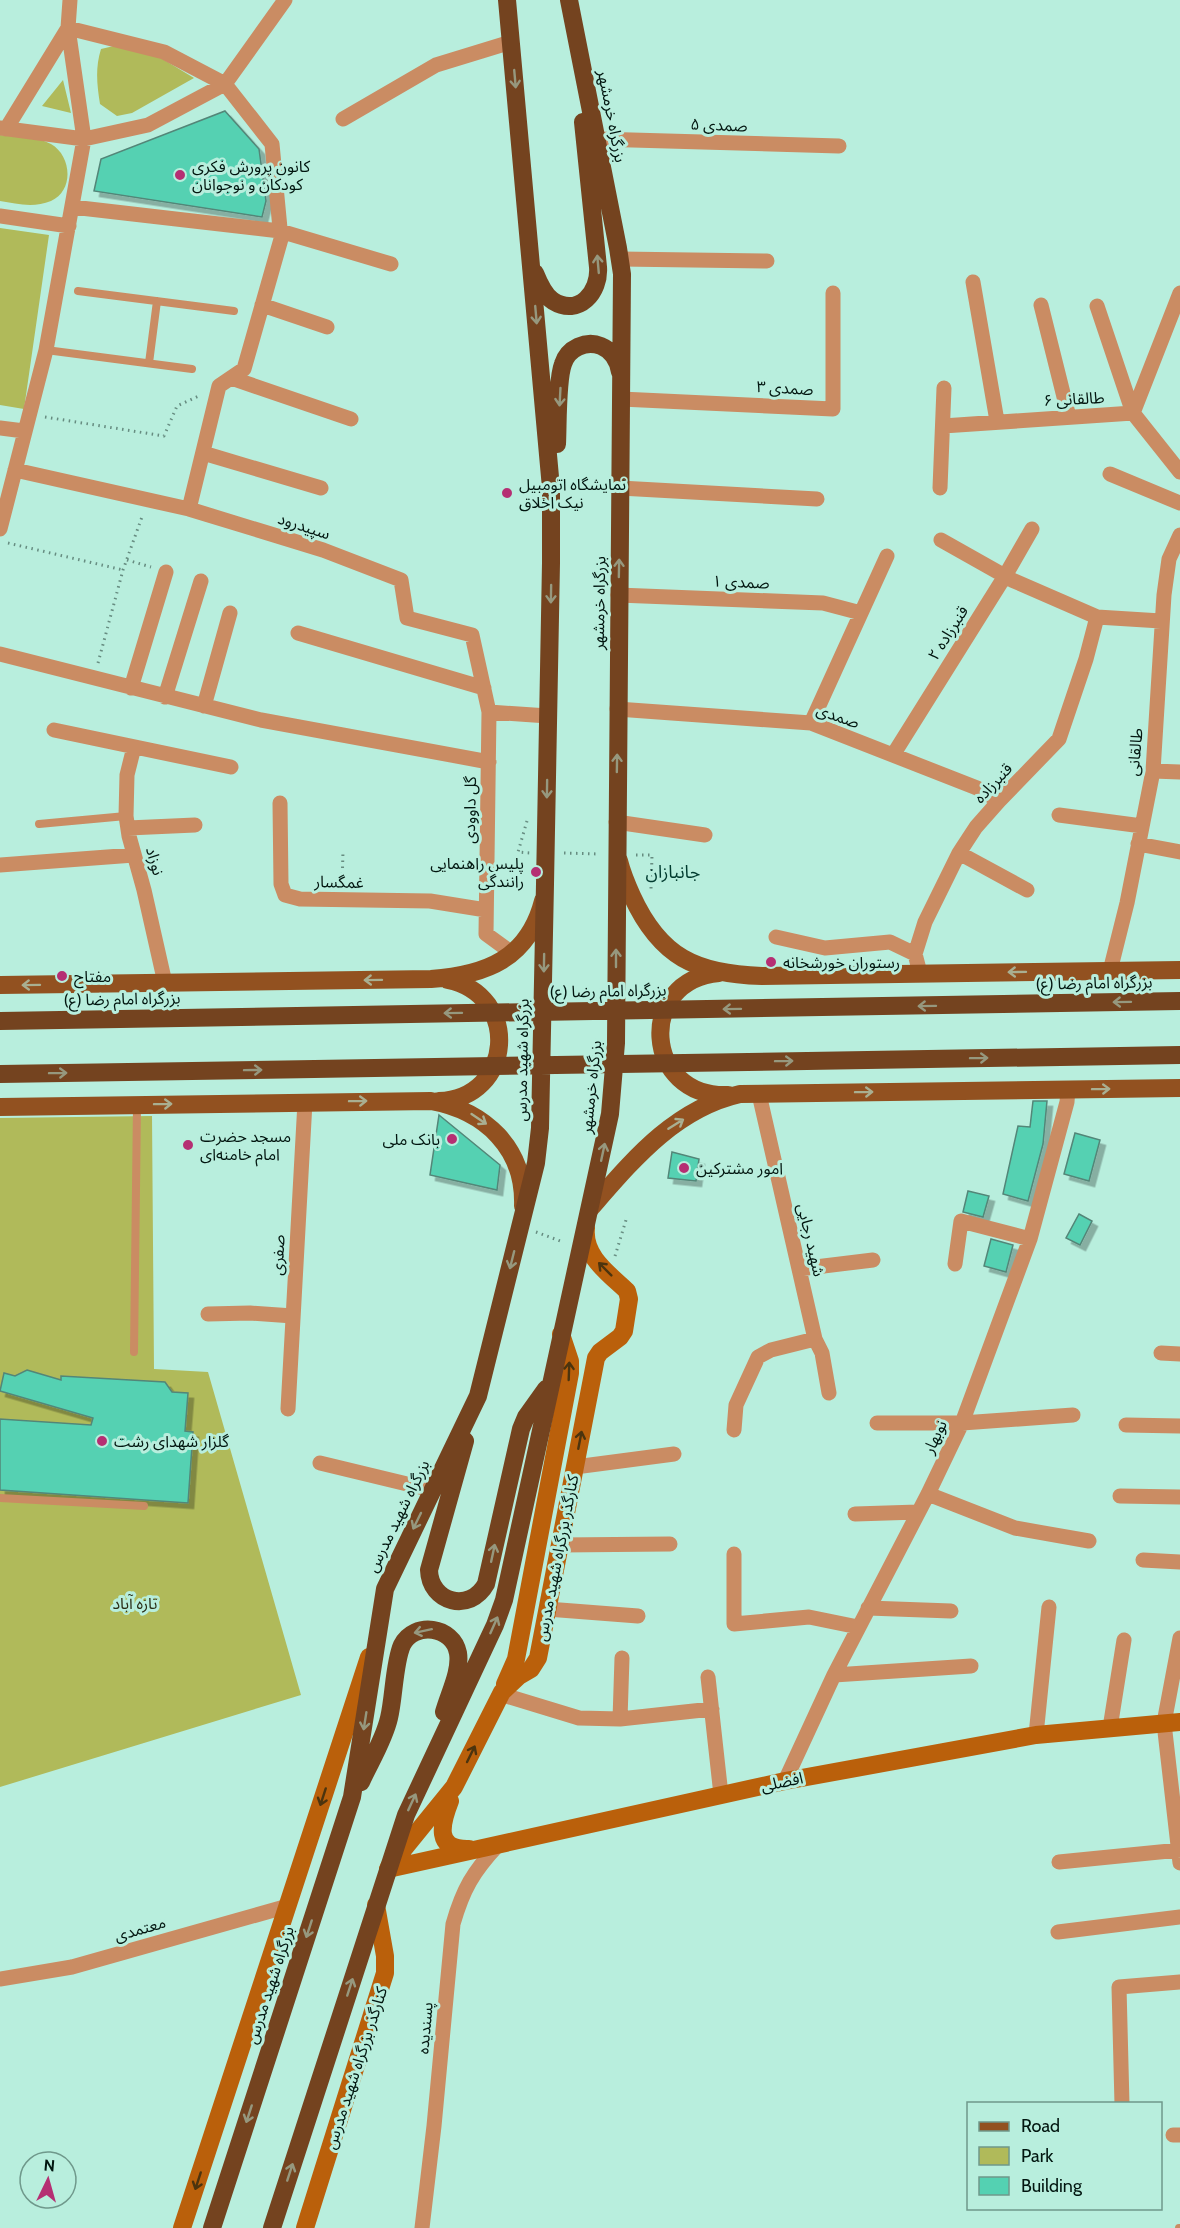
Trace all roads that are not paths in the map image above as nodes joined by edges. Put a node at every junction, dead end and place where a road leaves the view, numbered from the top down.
1 (70, 0) edge
2 (285, 0) edge
3 (507, 0) edge
4 (570, 3) edge
5 (68, 28) junction
6 (511, 42) junction
7 (225, 84) junction
8 (343, 119) dead end
9 (3, 129) edge
10 (84, 138) junction
11 (597, 139) junction
12 (839, 146) dead end
13 (72, 207) junction
14 (0, 216) edge
15 (69, 226) junction
16 (280, 231) junction
17 (531, 260) junction
18 (620, 260) junction
19 (767, 261) dead end
20 (391, 264) dead end
21 (973, 282) dead end
22 (78, 291) dead end
23 (833, 293) dead end
24 (1180, 293) edge
25 (157, 301) junction
26 (262, 305) junction
27 (1041, 305) dead end
28 (1098, 306) dead end
29 (234, 311) dead end
30 (327, 327) dead end
31 (46, 350) junction
32 (149, 363) junction
33 (192, 369) dead end
34 (621, 379) junction
35 (225, 382) junction
36 (944, 388) dead end
37 (621, 399) junction
38 (1133, 413) junction
39 (1069, 417) junction
40 (351, 418) dead end
41 (997, 421) junction
42 (943, 426) junction
43 (0, 428) edge
44 (24, 431) junction
45 (203, 453) junction
46 (15, 470) junction
47 (1180, 471) edge
48 (1110, 474) dead end
49 (321, 488) dead end
50 (620, 488) junction
51 (940, 488) dead end
52 (817, 499) dead end
53 (1180, 503) edge
54 (189, 509) junction
55 (1032, 529) dead end
56 (0, 530) edge
57 (1180, 535) edge
58 (941, 540) dead end
59 (887, 556) dead end
60 (551, 563) junction
61 (166, 572) dead end
62 (1005, 576) junction
63 (201, 581) dead end
64 (618, 595) junction
65 (230, 613) dead end
66 (861, 613) junction
67 (1097, 617) junction
68 (1161, 621) junction
69 (298, 633) dead end
70 (0, 654) edge
71 (131, 688) junction
72 (484, 688) junction
73 (165, 697) junction
74 (204, 706) junction
75 (617, 710) junction
76 (489, 712) junction
77 (548, 716) junction
78 (811, 723) junction
79 (54, 730) dead end
80 (134, 747) junction
81 (893, 755) junction
82 (489, 762) junction
83 (231, 767) dead end
84 (1153, 771) junction
85 (1180, 772) edge
86 (999, 801) junction
87 (280, 803) dead end
88 (1059, 815) dead end
89 (127, 822) junction
90 (616, 822) junction
91 (39, 824) dead end
92 (195, 825) dead end
93 (1142, 826) junction
94 (705, 835) dead end
95 (1138, 844) junction
96 (618, 852) junction
97 (1180, 852) edge
98 (959, 853) junction
99 (134, 855) junction
100 (0, 865) edge
101 (546, 884) junction
102 (1027, 890) dead end
103 (486, 910) junction
104 (776, 937) dead end
105 (512, 953) junction
106 (915, 954) junction
107 (1180, 970) edge
108 (1110, 971) junction
109 (733, 973) junction
110 (920, 973) junction
111 (433, 979) junction
112 (165, 983) junction
113 (0, 986) edge
114 (1180, 1001) edge
115 (0, 1021) edge
116 (1180, 1055) edge
117 (0, 1074) edge
118 (1180, 1088) edge
119 (1068, 1089) junction
120 (753, 1094) junction
121 (428, 1101) junction
122 (305, 1102) junction
123 (136, 1105) junction
124 (0, 1107) edge
125 (588, 1218) junction
126 (523, 1230) junction
127 (1030, 1239) junction
128 (873, 1260) dead end
129 (956, 1264) dead end
130 (799, 1269) junction
131 (208, 1314) dead end
132 (293, 1316) junction
133 (561, 1334) junction
134 (815, 1339) junction
135 (134, 1352) dead end
136 (1161, 1353) dead end
137 (1180, 1354) edge
138 (482, 1382) junction
139 (551, 1382) junction
140 (829, 1393) dead end
141 (288, 1409) dead end
142 (1073, 1414) dead end
143 (962, 1423) junction
144 (878, 1424) dead end
145 (1126, 1425) dead end
146 (1180, 1426) edge
147 (734, 1430) dead end
148 (674, 1454) dead end
149 (320, 1463) dead end
150 (575, 1467) junction
151 (432, 1490) junction
152 (928, 1494) junction
153 (1120, 1496) dead end
154 (1180, 1497) edge
155 (0, 1498) edge
156 (144, 1506) dead end
157 (918, 1512) junction
158 (855, 1514) dead end
159 (1089, 1541) dead end
160 (670, 1544) dead end
161 (560, 1545) junction
162 (734, 1554) dead end
163 (1143, 1560) dead end
164 (1180, 1562) edge
165 (868, 1608) junction
166 (1049, 1608) dead end
167 (547, 1609) junction
168 (951, 1611) dead end
169 (638, 1616) dead end
170 (381, 1622) junction
171 (858, 1627) junction
172 (1180, 1638) edge
173 (1124, 1640) dead end
174 (622, 1658) dead end
175 (971, 1666) dead end
176 (834, 1675) junction
177 (708, 1677) dead end
178 (500, 1694) junction
179 (712, 1709) junction
180 (620, 1719) junction
181 (1172, 1723) edge
182 (1110, 1728) junction
183 (1036, 1735) junction
184 (429, 1765) junction
185 (785, 1781) junction
186 (457, 1783) junction
187 (721, 1795) junction
188 (350, 1804) junction
189 (498, 1845) junction
190 (477, 1849) junction
191 (1180, 1855) edge
192 (1059, 1862) dead end
193 (388, 1869) junction
194 (319, 1897) junction
195 (376, 1905) junction
196 (288, 1906) junction
197 (1180, 1917) edge
198 (1058, 1932) dead end
199 (0, 1979) edge
200 (1180, 1982) edge
201 (1122, 2102) edge
202 (182, 2228) edge
203 (212, 2228) edge
204 (272, 2228) edge
205 (305, 2228) edge
206 (422, 2228) edge

1 - 5 street
2 - 7 street
3 - 6 highway
4 - 11 highway, بزرگراه خرمشهر
17 -> 4 highway
5 - 7 street
5 - 9 street
5 - 10 street
6 - 8 street
6 -> 17 highway
7 - 10 street
7 - 16 street
9 - 10 street
10 - 13 street
11 - 12 street, صمدی ۵
11 - 18 highway, بزرگراه خرمشهر
13 - 15 street
13 - 16 street
14 - 15 street
15 - 31 street
16 - 20 street
16 - 26 street
17 -> 60 highway
18 - 19 street
18 - 34 highway, بزرگراه خرمشهر
21 - 41 street
22 - 25 lane
23 - 37 street, صمدی ۳
24 - 38 street
25 - 29 lane
25 - 32 lane
26 - 30 street
26 - 35 street
27 - 39 street
28 - 38 street
31 - 32 lane
31 - 44 street
32 - 33 lane
34 - 37 highway, بزرگراه خرمشهر
34 -> 60 highway
35 - 40 street
35 - 45 street
36 - 42 street
37 - 50 highway, بزرگراه خرمشهر
38 - 39 street, طالقانی ۶
38 - 47 street
39 - 41 street, طالقانی ۶
41 - 42 street, طالقانی ۶
42 - 51 street
43 - 44 street
44 - 46 street
45 - 49 street
45 - 54 street
46 - 54 street, سپیدرود
46 - 56 street
48 - 53 street
50 - 52 street
64 -> 50 highway, بزرگراه خرمشهر
54 - 72 street, سپیدرود
55 - 62 street, قنبرزاده ۲
57 - 68 street, طالقانی
58 - 62 street
59 - 66 street
60 -> 77 highway
61 - 71 street
62 - 67 street
62 - 81 street, قنبرزاده ۲
63 - 73 street
64 - 66 street, صمدی ۱
64 - 75 highway, بزرگراه خرمشهر
65 - 74 street
66 - 78 street
67 - 68 street
67 - 86 street, قنبرزاده
68 - 84 street, طالقانی
69 - 72 street
70 - 71 street
71 - 73 street
72 - 76 street, سپیدرود
73 - 74 street
74 - 82 street
75 - 78 street, صمدی
90 -> 75 highway, بزرگراه خرمشهر
76 - 77 street
76 - 82 street, گل داوودی
77 -> 101 highway
78 - 81 street, صمدی
79 - 80 street
80 - 83 street
80 - 89 street, نوزاد
81 - 86 street, صمدی
82 - 103 street, گل داوودی
84 - 85 street
84 - 93 street, طالقانی
86 - 98 street, قنبرزاده
87 - 103 street, غمگسار
88 - 93 street
89 - 91 lane
89 - 92 street
89 - 99 street, نوزاد
90 - 94 street
90 - 96 highway, بزرگراه خرمشهر
93 - 95 street, طالقانی
95 - 97 street
95 - 108 street, طالقانی
96 - 109 main road, بزرگراه امام رضا (ع)
125 -> 96 highway, بزرگراه خرمشهر
98 - 102 street
98 - 106 street, قنبرزاده
99 - 100 street
99 - 112 street, نوزاد
101 - 105 main road
101 -> 126 highway, بزرگراه شهید مدرس
103 - 105 street, گل داوودی
104 - 106 street
105 - 111 main road
106 - 110 street
107 - 108 main road, بزرگراه امام رضا (ع)
108 -> 110 main road, بزرگراه امام رضا (ع)
109 - 110 main road, بزرگراه امام رضا (ع)
109 - 120 main road
111 -> 112 main road, بزرگراه امام رضا (ع)
111 - 121 main road
112 -> 113 main road, بزرگراه امام رضا (ع)
114 -> 115 highway, بزرگراه امام رضا (ع)
117 -> 116 highway
119 -> 118 main road
120 -> 119 main road
119 - 127 street, نوبهار
125 -> 120 main road
120 - 130 street, شهید رجایی
122 -> 121 main road
121 -> 126 main road
123 -> 122 main road
122 - 132 street, صفری
123 - 124 main road
123 - 135 lane
125 - 133 highway
150 -> 125 street, کنارگذر بزرگراه شهید مدرس
126 -> 138 highway, بزرگراه شهید مدرس
127 - 129 street
127 - 143 street, نوبهار
128 - 130 street
130 - 134 street, شهید رجایی
131 - 132 street
132 - 141 street, صفری
133 - 139 highway
178 -> 133 street
134 - 140 street, شهید رجایی
134 - 147 street
136 - 137 street
138 -> 139 highway
138 - 151 highway, بزرگراه شهید مدرس
184 -> 139 highway
142 - 143 street
143 - 144 street
143 - 152 street, نوبهار
145 - 146 street
148 - 150 street
149 - 151 street
150 - 161 street, کنارگذر بزرگراه شهید مدرس
151 -> 170 highway, بزرگراه شهید مدرس
152 - 157 street, نوبهار
152 - 159 street
153 - 154 street
155 - 156 lane
157 - 158 street
157 - 165 street, نوبهار
160 - 161 street
161 - 167 street, کنارگذر بزرگراه شهید مدرس
162 - 171 street
163 - 164 street
165 - 168 street
165 - 171 street, نوبهار
166 - 183 street
167 - 169 street
167 - 178 street, کنارگذر بزرگراه شهید مدرس
170 -> 188 highway, بزرگراه شهید مدرس
170 -> 196 street
171 - 176 street, نوبهار
172 - 181 street
173 - 182 street
174 - 180 street
175 - 176 street
176 - 185 street, نوبهار
177 - 179 street
178 - 180 street
186 -> 178 street, کنارگذر بزرگراه شهید مدرس
179 - 180 street
179 - 187 street
181 - 182 street, افضلی
181 - 191 street
182 - 183 street, افضلی
183 - 185 street, افضلی
184 -> 188 highway
193 -> 184 highway
185 - 187 street, افضلی
186 - 190 street
186 - 193 street, کنارگذر بزرگراه شهید مدرس
187 - 189 street, افضلی
188 - 194 highway, بزرگراه شهید مدرس
189 - 190 street, افضلی
189 - 206 street, پسندیده
190 - 193 street, افضلی
191 - 192 street
193 - 195 highway
194 - 196 street
194 -> 203 highway, بزرگراه شهید مدرس
204 -> 195 highway
195 - 205 street, کنارگذر بزرگراه شهید مدرس
196 - 199 street, معتمدی
196 -> 202 street
197 - 198 street
200 - 201 street

